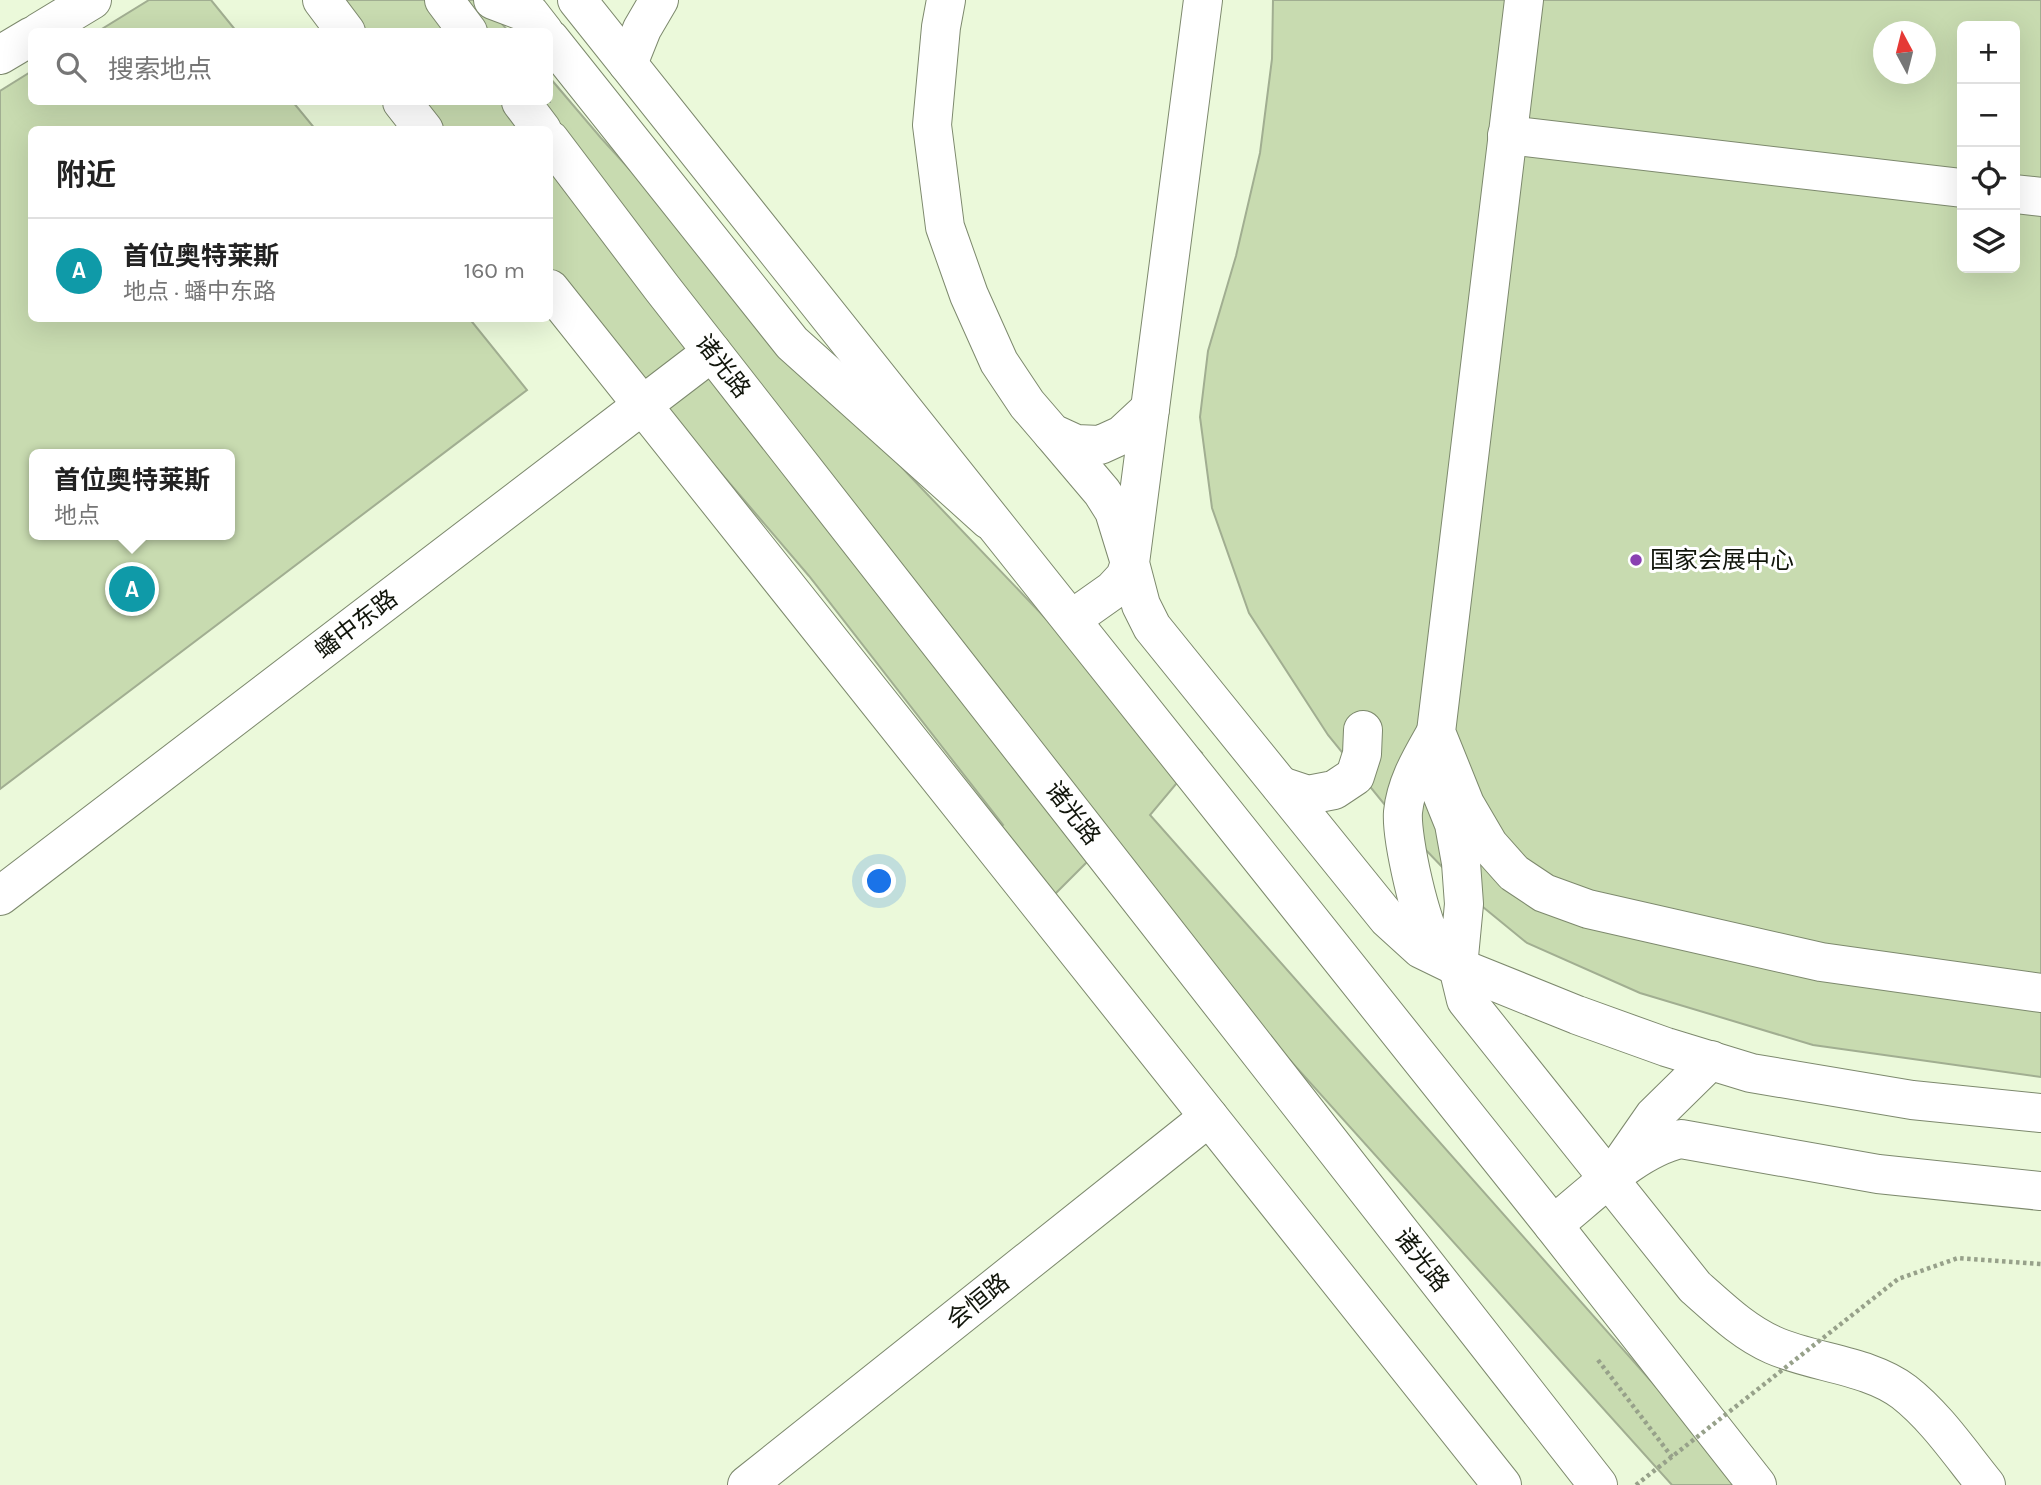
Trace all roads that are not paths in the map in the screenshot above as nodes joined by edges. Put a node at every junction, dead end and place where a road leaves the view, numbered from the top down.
1 (92, 0) edge
2 (322, 0) edge
3 (444, 0) edge
4 (493, 0) edge
5 (577, 0) edge
6 (659, 0) edge
7 (946, 0) edge
8 (1203, 0) edge
9 (1524, 0) edge
10 (46, 28) edge
11 (343, 28) edge
12 (465, 28) edge
13 (541, 28) edge
14 (28, 38) edge
15 (553, 43) edge
16 (0, 55) edge
17 (628, 64) junction
18 (404, 105) edge
19 (523, 105) edge
20 (421, 126) edge
21 (539, 126) edge
22 (1507, 135) junction
23 (553, 144) edge
24 (1957, 187) edge
25 (2020, 195) edge
26 (2041, 197) edge
27 (553, 293) edge
28 (712, 352) junction
29 (641, 406) junction
30 (1150, 409) junction
31 (1052, 433) junction
32 (989, 520) junction
33 (1130, 563) junction
34 (1072, 619) junction
35 (1363, 730) dead end
36 (1436, 732) junction
37 (1281, 786) junction
38 (0, 895) edge
39 (1458, 967) junction
40 (2041, 993) edge
41 (1711, 1060) junction
42 (2041, 1112) edge
43 (1209, 1118) junction
44 (1609, 1181) junction
45 (2041, 1191) edge
46 (1553, 1225) junction
47 (747, 1485) edge
48 (1502, 1485) edge
49 (1598, 1485) edge
50 (1757, 1485) edge
51 (1986, 1485) edge

1 - 10 main road
2 - 11 main road
3 - 12 main road
4 - 13 main road
5 - 17 main road
6 - 17 main road
7 - 31 main road
8 - 30 main road
9 - 22 main road
14 - 16 main road
15 - 32 main road
17 - 32 main road
18 - 20 main road
19 - 21 main road
22 - 24 main road
22 - 36 main road
23 - 28 main road, 诸光路
25 - 26 main road
27 - 29 main road
28 - 29 main road, 蟠中东路
28 - 49 main road, 诸光路
29 - 38 main road, 蟠中东路
29 - 43 main road
30 - 31 main road
30 - 33 main road
31 - 33 main road
32 - 34 main road
33 - 34 main road
33 - 37 main road
34 - 46 main road
35 - 37 main road
36 - 39 main road
36 - 39 main road
36 - 40 main road
37 - 39 main road
39 - 41 main road
39 - 44 main road
41 - 42 main road
41 - 44 main road
43 - 47 main road, 会恒路
43 - 48 main road
44 - 45 main road
44 - 46 main road
44 - 51 main road
46 - 50 main road

